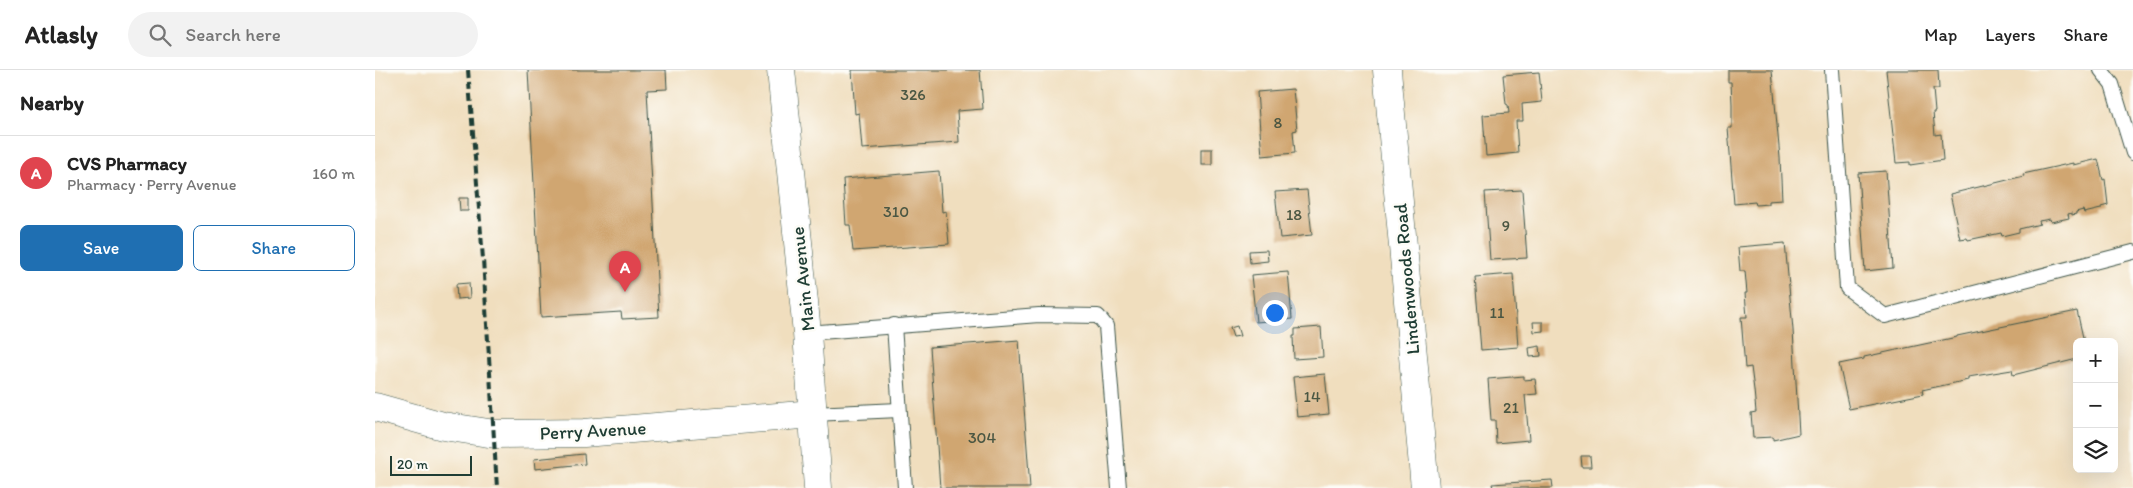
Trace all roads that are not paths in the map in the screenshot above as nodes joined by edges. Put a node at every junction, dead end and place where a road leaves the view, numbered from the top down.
1 (781, 70) edge
2 (1387, 70) edge
3 (1832, 70) edge
4 (2101, 70) edge
5 (2133, 153) edge
6 (2133, 252) edge
7 (894, 326) junction
8 (807, 333) junction
9 (375, 407) edge
10 (899, 410) junction
11 (813, 414) junction
12 (818, 488) edge
13 (905, 488) edge
14 (1119, 488) edge
15 (1425, 488) edge

1 - 8 street, Main Avenue
2 - 15 street, Lindenwoods Road
3 - 6 lane
4 - 5 lane
7 - 8 lane
7 - 10 lane
7 - 14 lane
8 - 11 street, Main Avenue
9 - 11 street, Perry Avenue
10 - 11 lane
10 - 13 lane
11 - 12 street, Main Avenue

